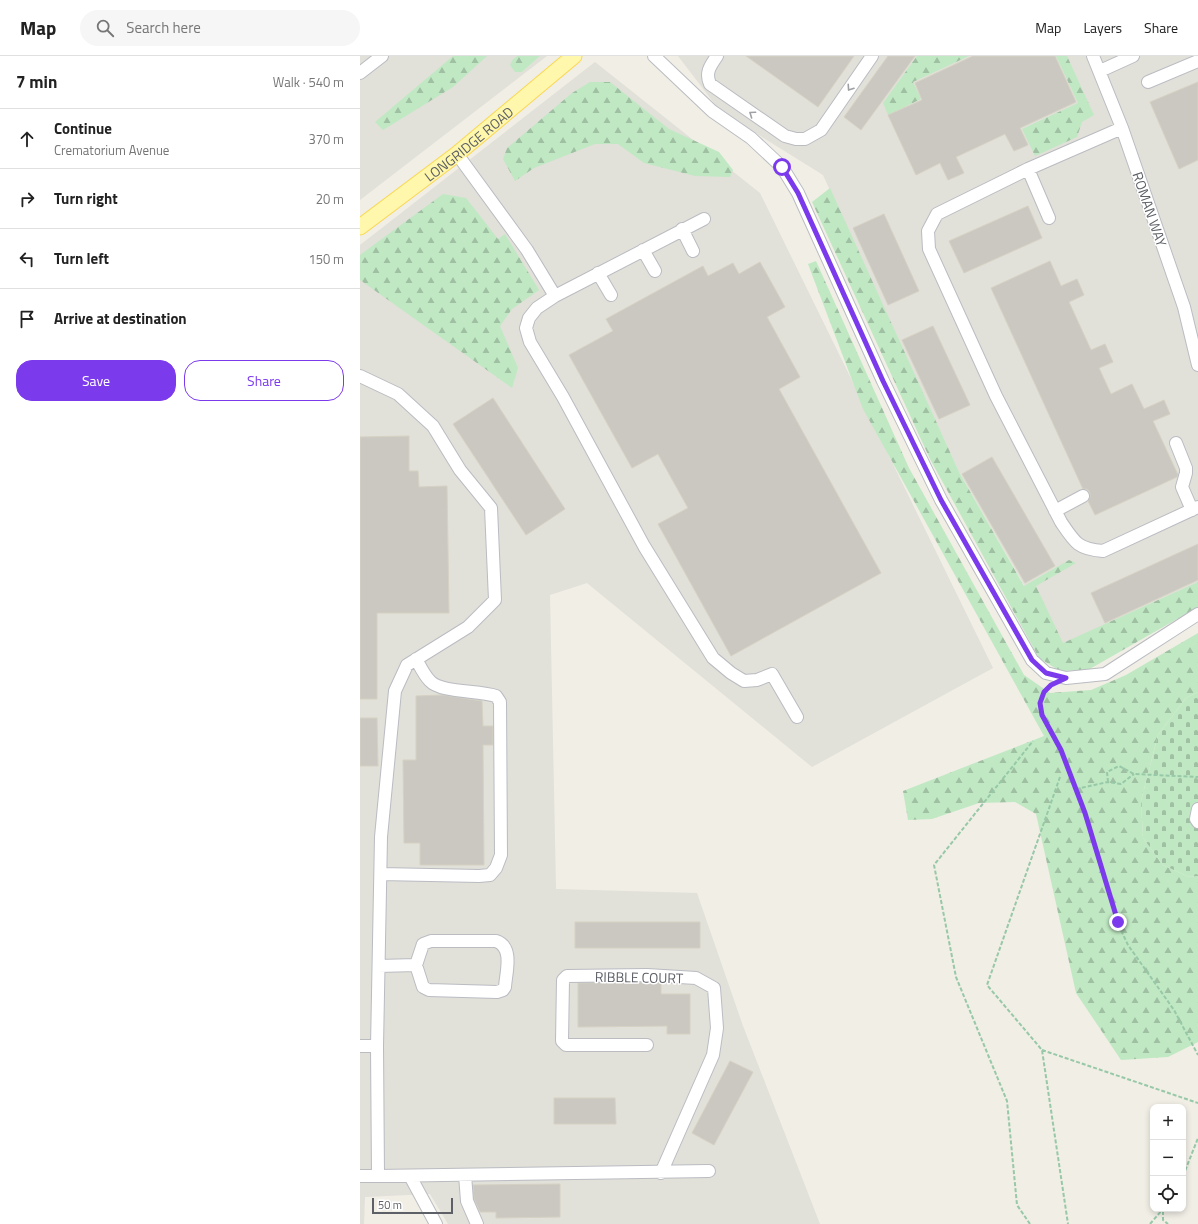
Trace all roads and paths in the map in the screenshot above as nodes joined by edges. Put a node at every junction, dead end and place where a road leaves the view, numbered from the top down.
1 (382, 56) edge
2 (574, 56) edge
3 (654, 56) edge
4 (717, 56) edge
5 (872, 56) edge
6 (1093, 56) edge
7 (1133, 56) edge
8 (1198, 61) edge
9 (1100, 71) junction
10 (360, 73) edge
11 (1148, 82) dead end
12 (1122, 128) junction
13 (457, 154) junction
14 (1028, 169) junction
15 (1049, 218) dead end
16 (704, 219) dead end
17 (360, 227) edge
18 (682, 230) junction
19 (643, 250) junction
20 (693, 251) dead end
21 (655, 271) dead end
22 (598, 273) junction
23 (611, 295) dead end
24 (555, 296) junction
25 (1198, 365) edge
26 (360, 376) edge
27 (1176, 443) dead end
28 (1083, 496) dead end
29 (1195, 509) edge
30 (1055, 511) junction
31 (1198, 614) edge
32 (416, 659) junction
33 (1066, 678) junction
34 (797, 717) dead end
35 (1033, 741) dead end
36 (1134, 774) junction
37 (1060, 777) dead end
38 (1198, 777) edge
39 (1108, 782) junction
40 (1076, 789) junction
41 (1198, 808) edge
42 (1198, 822) edge
43 (381, 874) junction
44 (416, 965) junction
45 (379, 966) junction
46 (647, 1045) dead end
47 (360, 1046) edge
48 (378, 1046) junction
49 (1042, 1050) junction
50 (1198, 1055) edge
51 (1198, 1103) edge
52 (1198, 1138) edge
53 (1186, 1168) edge
54 (709, 1172) dead end
55 (661, 1173) junction
56 (465, 1175) junction
57 (360, 1176) edge
58 (378, 1176) junction
59 (410, 1176) junction
60 (1160, 1212) edge
61 (1163, 1212) edge
62 (436, 1224) edge
63 (477, 1224) edge
64 (1030, 1224) edge
65 (1068, 1224) edge
66 (1150, 1224) edge
67 (1168, 1224) edge

1 - 10 lane
2 - 13 main road, LONGRIDGE ROAD
3 - 33 lane
5 -> 4 lane
6 - 9 lane, ROMAN WAY
7 - 9 lane
8 - 11 lane
9 - 12 lane, ROMAN WAY
12 - 14 lane
12 - 25 lane, ROMAN WAY
13 - 17 main road, LONGRIDGE ROAD
13 - 24 lane
14 - 15 lane
14 - 30 lane
16 - 18 lane
18 - 19 lane
18 - 20 lane
19 - 21 lane
19 - 22 lane
22 - 23 lane
22 - 24 lane
24 - 34 lane
26 - 32 lane
27 - 29 lane
28 - 30 lane
29 - 30 lane
31 - 33 lane
32 - 43 lane
32 - 43 lane
33 - 40 path
35 - 64 path
36 - 38 path
36 - 39 path
36 - 39 path
37 - 49 path
39 - 40 path
40 - 50 path
41 - 42 lane
43 - 45 lane
44 - 44 lane
44 - 45 lane
45 - 48 lane
46 - 55 lane, RIBBLE COURT
47 - 48 lane
48 - 58 lane
49 - 51 path
49 - 65 path
52 - 53 path
54 - 55 lane
55 - 56 lane
56 - 59 lane
56 - 63 lane
57 - 58 lane
58 - 59 lane
59 - 62 lane
60 - 66 path
61 - 67 path

